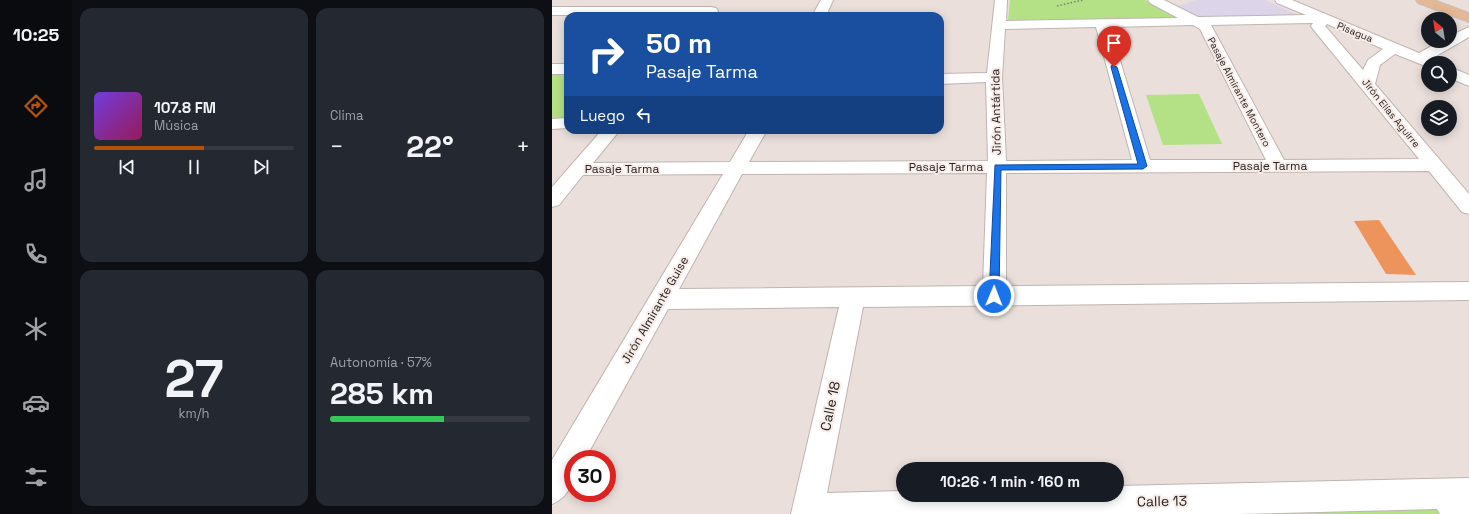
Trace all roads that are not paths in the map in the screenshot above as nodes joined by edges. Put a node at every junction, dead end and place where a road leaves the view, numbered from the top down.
1 (720, 0) edge
2 (827, 0) edge
3 (1001, 0) edge
4 (1154, 0) edge
5 (1281, 0) edge
6 (1422, 0) edge
7 (1456, 0) edge
8 (1469, 5) edge
9 (552, 11) edge
10 (630, 12) edge
11 (710, 12) edge
12 (821, 12) edge
13 (1469, 18) edge
14 (1324, 19) junction
15 (1196, 22) junction
16 (1102, 24) junction
17 (999, 25) junction
18 (1469, 31) edge
19 (1394, 48) junction
20 (1432, 56) edge
21 (1421, 59) edge
22 (552, 69) edge
23 (564, 69) edge
24 (1457, 75) edge
25 (994, 77) junction
26 (944, 79) edge
27 (1469, 81) edge
28 (1367, 84) junction
29 (552, 124) edge
30 (564, 124) edge
31 (608, 134) edge
32 (756, 134) edge
33 (1434, 165) junction
34 (1143, 166) junction
35 (1278, 166) junction
36 (997, 167) junction
37 (737, 168) junction
38 (578, 169) junction
39 (552, 200) edge
40 (1469, 207) edge
41 (1469, 292) edge
42 (994, 296) junction
43 (853, 297) junction
44 (661, 299) junction
45 (552, 489) edge
46 (1457, 500) edge
47 (1074, 508) edge
48 (807, 512) edge

1 - 11 street
2 - 12 street
3 - 17 street, Jirón Antártida
4 - 15 street
5 - 14 street, Pisagua
6 - 13 main road
7 - 8 main road
9 - 10 street
14 - 15 street
14 - 19 street, Pisagua
14 - 28 street, Jirón Elías Aguirre
15 - 16 street
15 - 35 street, Pasaje Almirante Montero
16 - 17 street
16 - 34 street
17 - 25 street, Jirón Antártida
18 - 20 street
19 - 21 street, Pisagua
19 - 28 street
22 - 23 street
24 - 27 street
25 - 26 street
25 - 36 street, Jirón Antártida
28 - 33 street, Jirón Elías Aguirre
29 - 30 street
31 - 38 street
32 - 37 street, Jirón Almirante Guise
33 - 35 street, Pasaje Tarma
33 - 40 street, Jirón Elías Aguirre
34 - 35 street, Pasaje Tarma
34 - 36 street, Pasaje Tarma
36 - 37 street, Pasaje Tarma
36 - 42 street, Jirón Antártida
37 - 38 street, Pasaje Tarma
37 - 44 street, Jirón Almirante Guise
38 - 39 street
41 - 42 street
42 - 43 street
43 - 44 street
43 - 48 street, Calle 18
44 - 45 street, Jirón Almirante Guise
46 - 47 street, Calle 13
47 - 48 street, Calle 13

